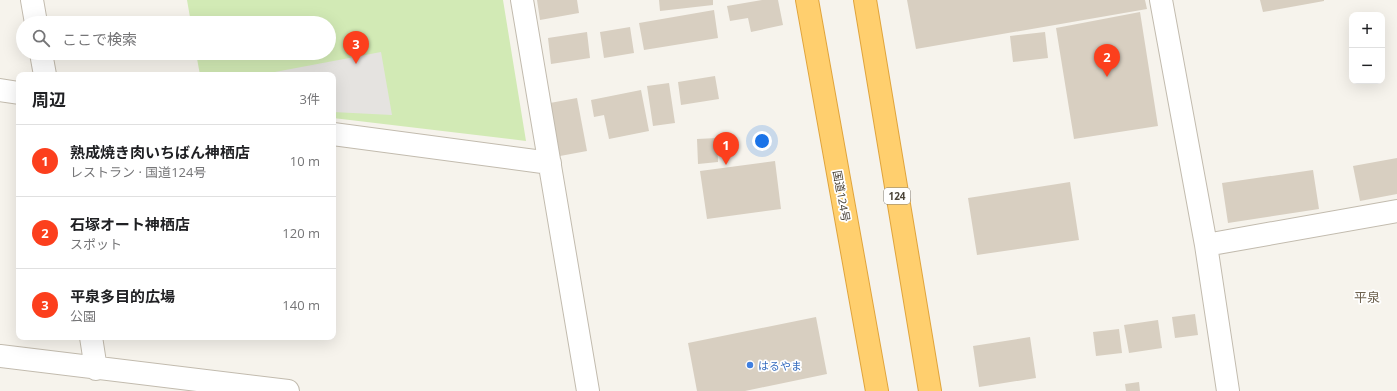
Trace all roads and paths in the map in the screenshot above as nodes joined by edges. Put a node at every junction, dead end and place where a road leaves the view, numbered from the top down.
1 (32, 0) edge
2 (522, 0) edge
3 (807, 0) edge
4 (865, 0) edge
5 (1161, 0) edge
6 (35, 16) edge
7 (42, 60) edge
8 (44, 72) edge
9 (0, 90) edge
10 (16, 93) edge
11 (336, 134) edge
12 (550, 163) junction
13 (1397, 211) edge
14 (1206, 245) junction
15 (91, 340) edge
16 (0, 356) edge
17 (96, 369) junction
18 (288, 391) edge
19 (588, 391) edge
20 (877, 391) edge
21 (930, 391) edge
22 (1228, 391) edge

1 - 6 street
2 - 12 street
3 - 20 highway, 国道124号
4 - 21 highway, 124
5 - 14 street
7 - 8 street
9 - 10 street
11 - 12 street
12 - 19 street
13 - 14 street
14 - 22 street
15 - 17 street
16 - 17 street
17 - 18 street

